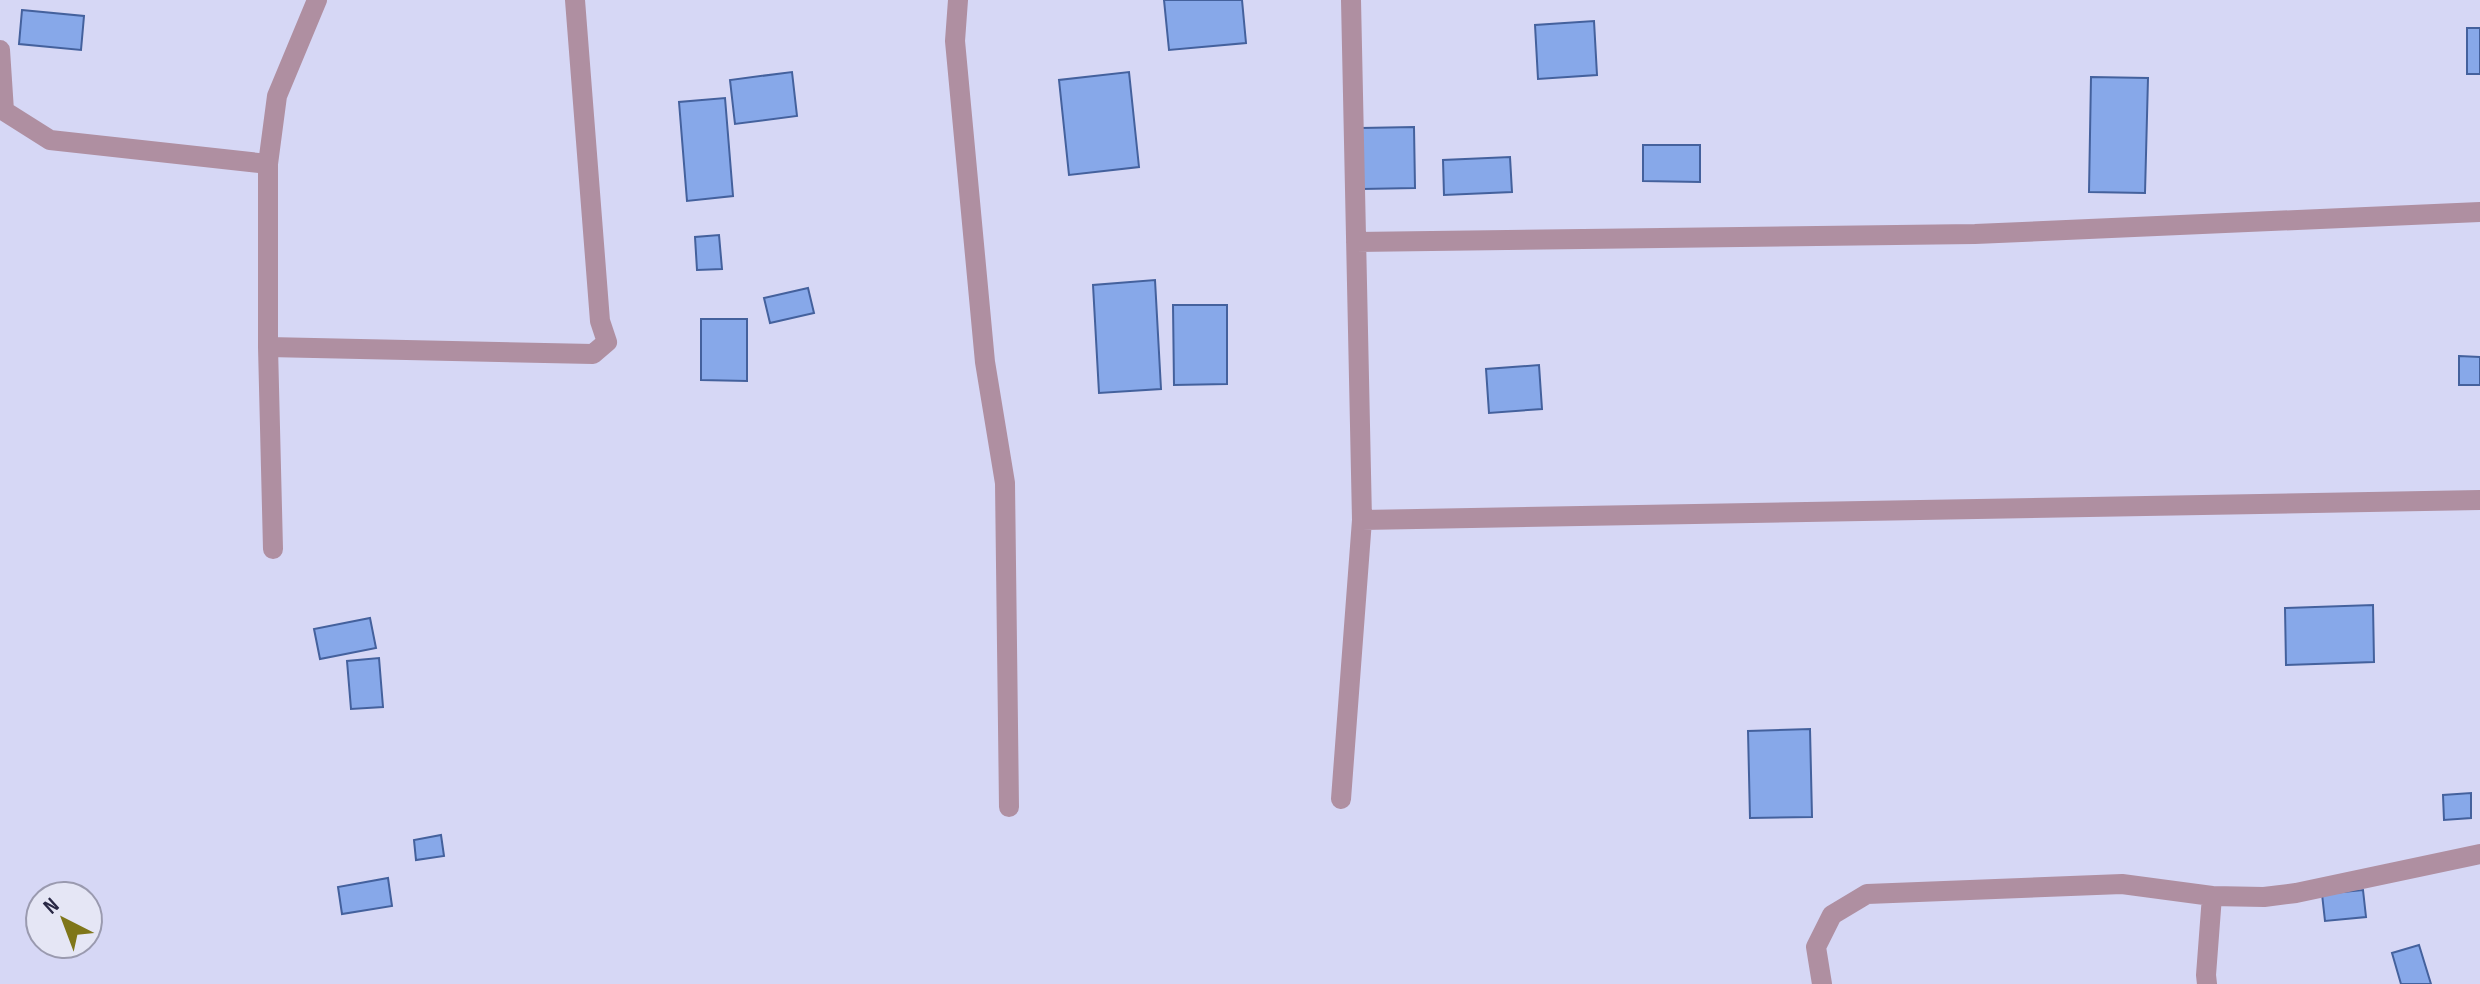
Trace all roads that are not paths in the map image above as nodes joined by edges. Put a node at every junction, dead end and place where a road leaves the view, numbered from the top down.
1 (317, 0) edge
2 (575, 0) edge
3 (958, 0) edge
4 (1351, 0) edge
5 (0, 50) edge
6 (268, 164) junction
7 (2480, 212) edge
8 (1356, 242) junction
9 (268, 347) junction
10 (2480, 500) edge
11 (1362, 520) junction
12 (273, 549) dead end
13 (1341, 799) dead end
14 (1009, 807) dead end
15 (2480, 854) edge
16 (2212, 896) junction
17 (1822, 984) edge
18 (2207, 984) edge

1 - 6 street
2 - 9 street
3 - 14 street
4 - 8 street
5 - 6 street
6 - 9 street
7 - 8 street
8 - 11 street
9 - 12 street
10 - 11 street
11 - 13 street
15 - 16 street
16 - 17 street
16 - 18 street

